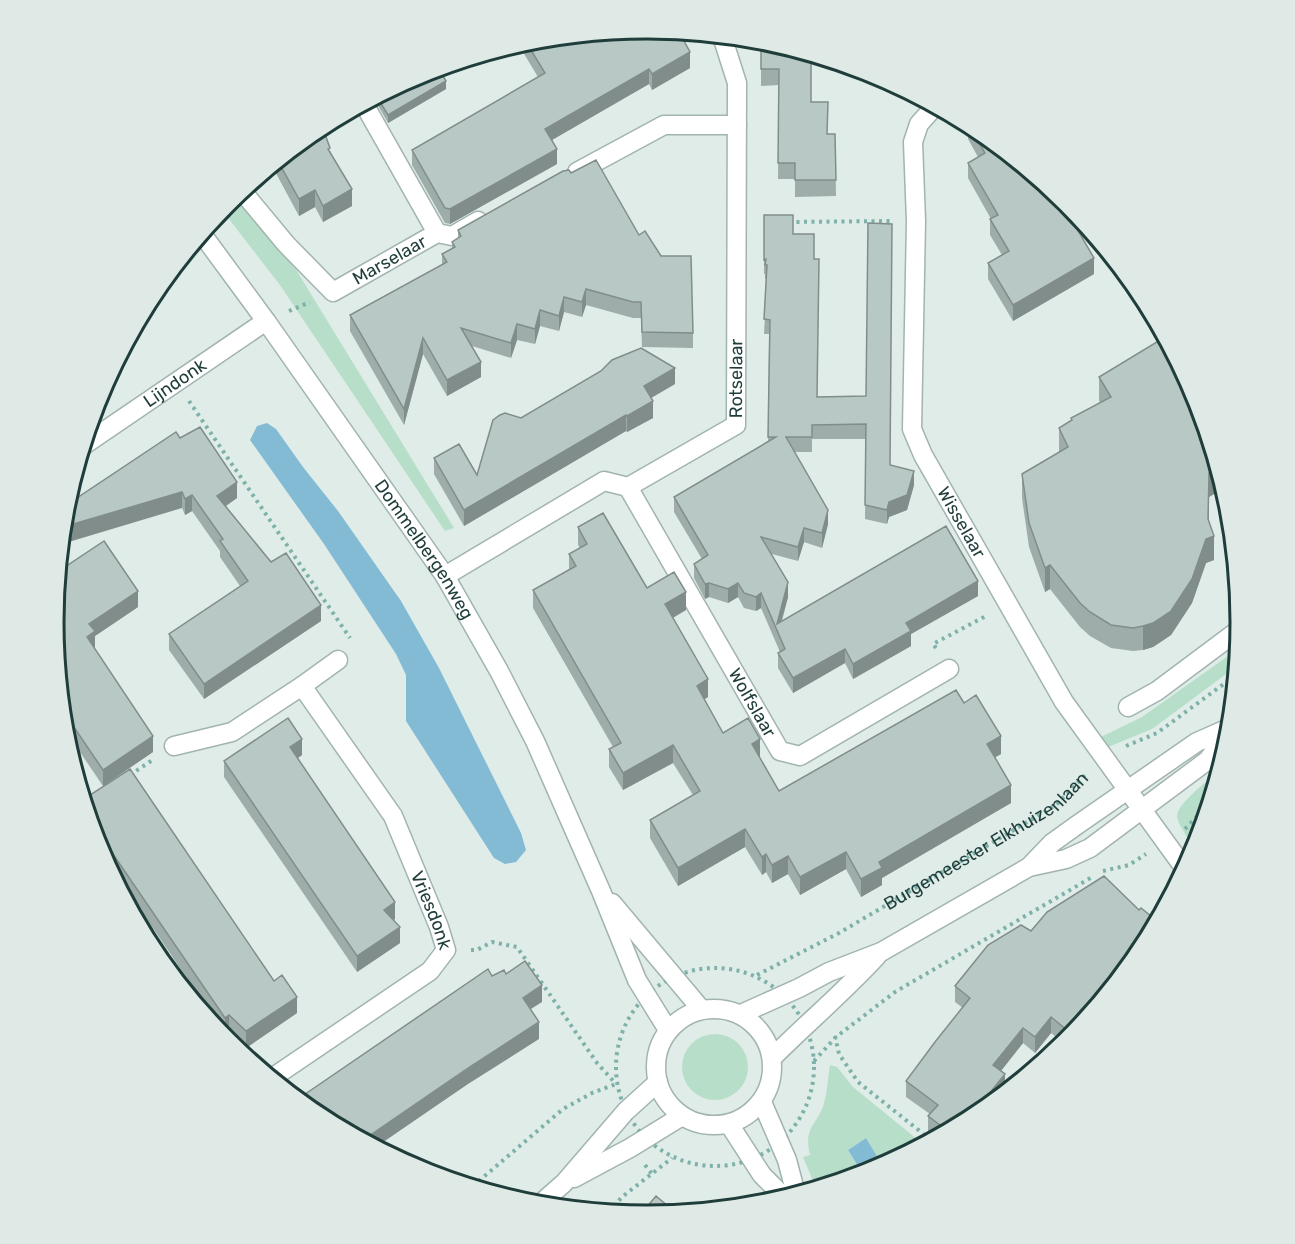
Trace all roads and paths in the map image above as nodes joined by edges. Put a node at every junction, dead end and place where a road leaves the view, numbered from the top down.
1 (725, 44) edge
2 (368, 111) edge
3 (930, 112) edge
4 (737, 125) junction
5 (558, 175) edge
6 (248, 198) edge
7 (491, 214) edge
8 (916, 221) junction
9 (784, 222) edge
10 (444, 235) junction
11 (207, 241) edge
12 (333, 292) junction
13 (266, 321) junction
14 (177, 383) junction
15 (94, 439) edge
16 (628, 487) junction
17 (445, 576) junction
18 (1007, 604) junction
19 (1230, 637) edge
20 (338, 660) joint
21 (949, 669) joint
22 (1227, 681) edge
23 (302, 686) junction
24 (1128, 707) dead end
25 (1220, 733) edge
26 (174, 746) joint
27 (1216, 748) edge
28 (1104, 757) junction
29 (125, 779) edge
30 (1128, 790) junction
31 (1143, 810) junction
32 (1196, 819) edge
33 (1165, 842) junction
34 (1179, 861) edge
35 (1029, 867) junction
36 (601, 891) junction
37 (446, 950) junction
38 (881, 952) junction
39 (781, 962) junction
40 (756, 975) dead end
41 (799, 988) junction
42 (701, 1009) junction
43 (818, 1013) junction
44 (741, 1014) junction
45 (668, 1030) junction
46 (836, 1036) junction
47 (773, 1057) junction
48 (814, 1062) dead end
49 (279, 1073) edge
50 (658, 1082) junction
51 (762, 1101) junction
52 (682, 1116) junction
53 (729, 1124) junction
54 (924, 1135) edge
55 (672, 1158) dead end
56 (481, 1180) edge
57 (564, 1183) junction
58 (794, 1186) edge
59 (777, 1190) edge
60 (549, 1196) edge
61 (616, 1204) edge

1 - 4 street, Rotselaar
2 - 10 street, Marselaar
3 - 8 street, Wisselaar
4 - 5 street
4 - 16 street, Rotselaar
6 - 12 street, Marselaar
7 - 10 street, Marselaar
8 - 9 path
8 - 18 street, Wisselaar
10 - 12 street, Marselaar
11 - 13 street, Dommelbergenweg
12 - 13 path
13 - 14 street, Lijndonk
13 - 17 street, Dommelbergenweg
14 - 15 street, Lijndonk
14 - 20 path
16 - 17 street
16 - 21 street, Wolfslaar
17 - 36 street, Dommelbergenweg
18 - 21 path
18 - 28 street, Wisselaar
19 - 24 street
20 - 23 street
22 - 28 path, Burgemeester Elkhuizenlaan
23 - 26 street
23 - 37 street, Vriesdonk
25 - 30 street, Burgemeester Elkhuizenlaan
26 - 29 path
27 - 31 street, Burgemeester Elkhuizenlaan
28 - 30 street, Wisselaar
28 - 39 path, Burgemeester Elkhuizenlaan
30 - 31 street, Wisselaar
30 - 35 street, Burgemeester Elkhuizenlaan
31 - 33 street, Wisselaar
31 - 35 street, Burgemeester Elkhuizenlaan
32 - 33 path
33 - 34 street, Wisselaar
33 - 46 path
35 - 38 street, Burgemeester Elkhuizenlaan
36 - 42 street, Dommelbergenweg
36 - 45 street, Dommelbergenweg
37 - 49 street, Vriesdonk
37 - 56 path
38 - 41 street, Burgemeester Elkhuizenlaan
38 - 43 street, Burgemeester Elkhuizenlaan
39 - 40 path, Burgemeester Elkhuizenlaan
39 - 41 path
41 - 44 street, Burgemeester Elkhuizenlaan
42 - 44 street
42 - 45 street
43 - 46 path
43 - 47 street, Burgemeester Elkhuizenlaan
44 - 47 street
45 - 50 street
46 - 48 path
46 - 54 path
47 - 51 street
50 - 52 street
50 - 57 street
51 - 53 street
51 - 58 street
52 - 53 street
52 - 57 street
53 - 59 street
55 - 61 path
57 - 60 street

